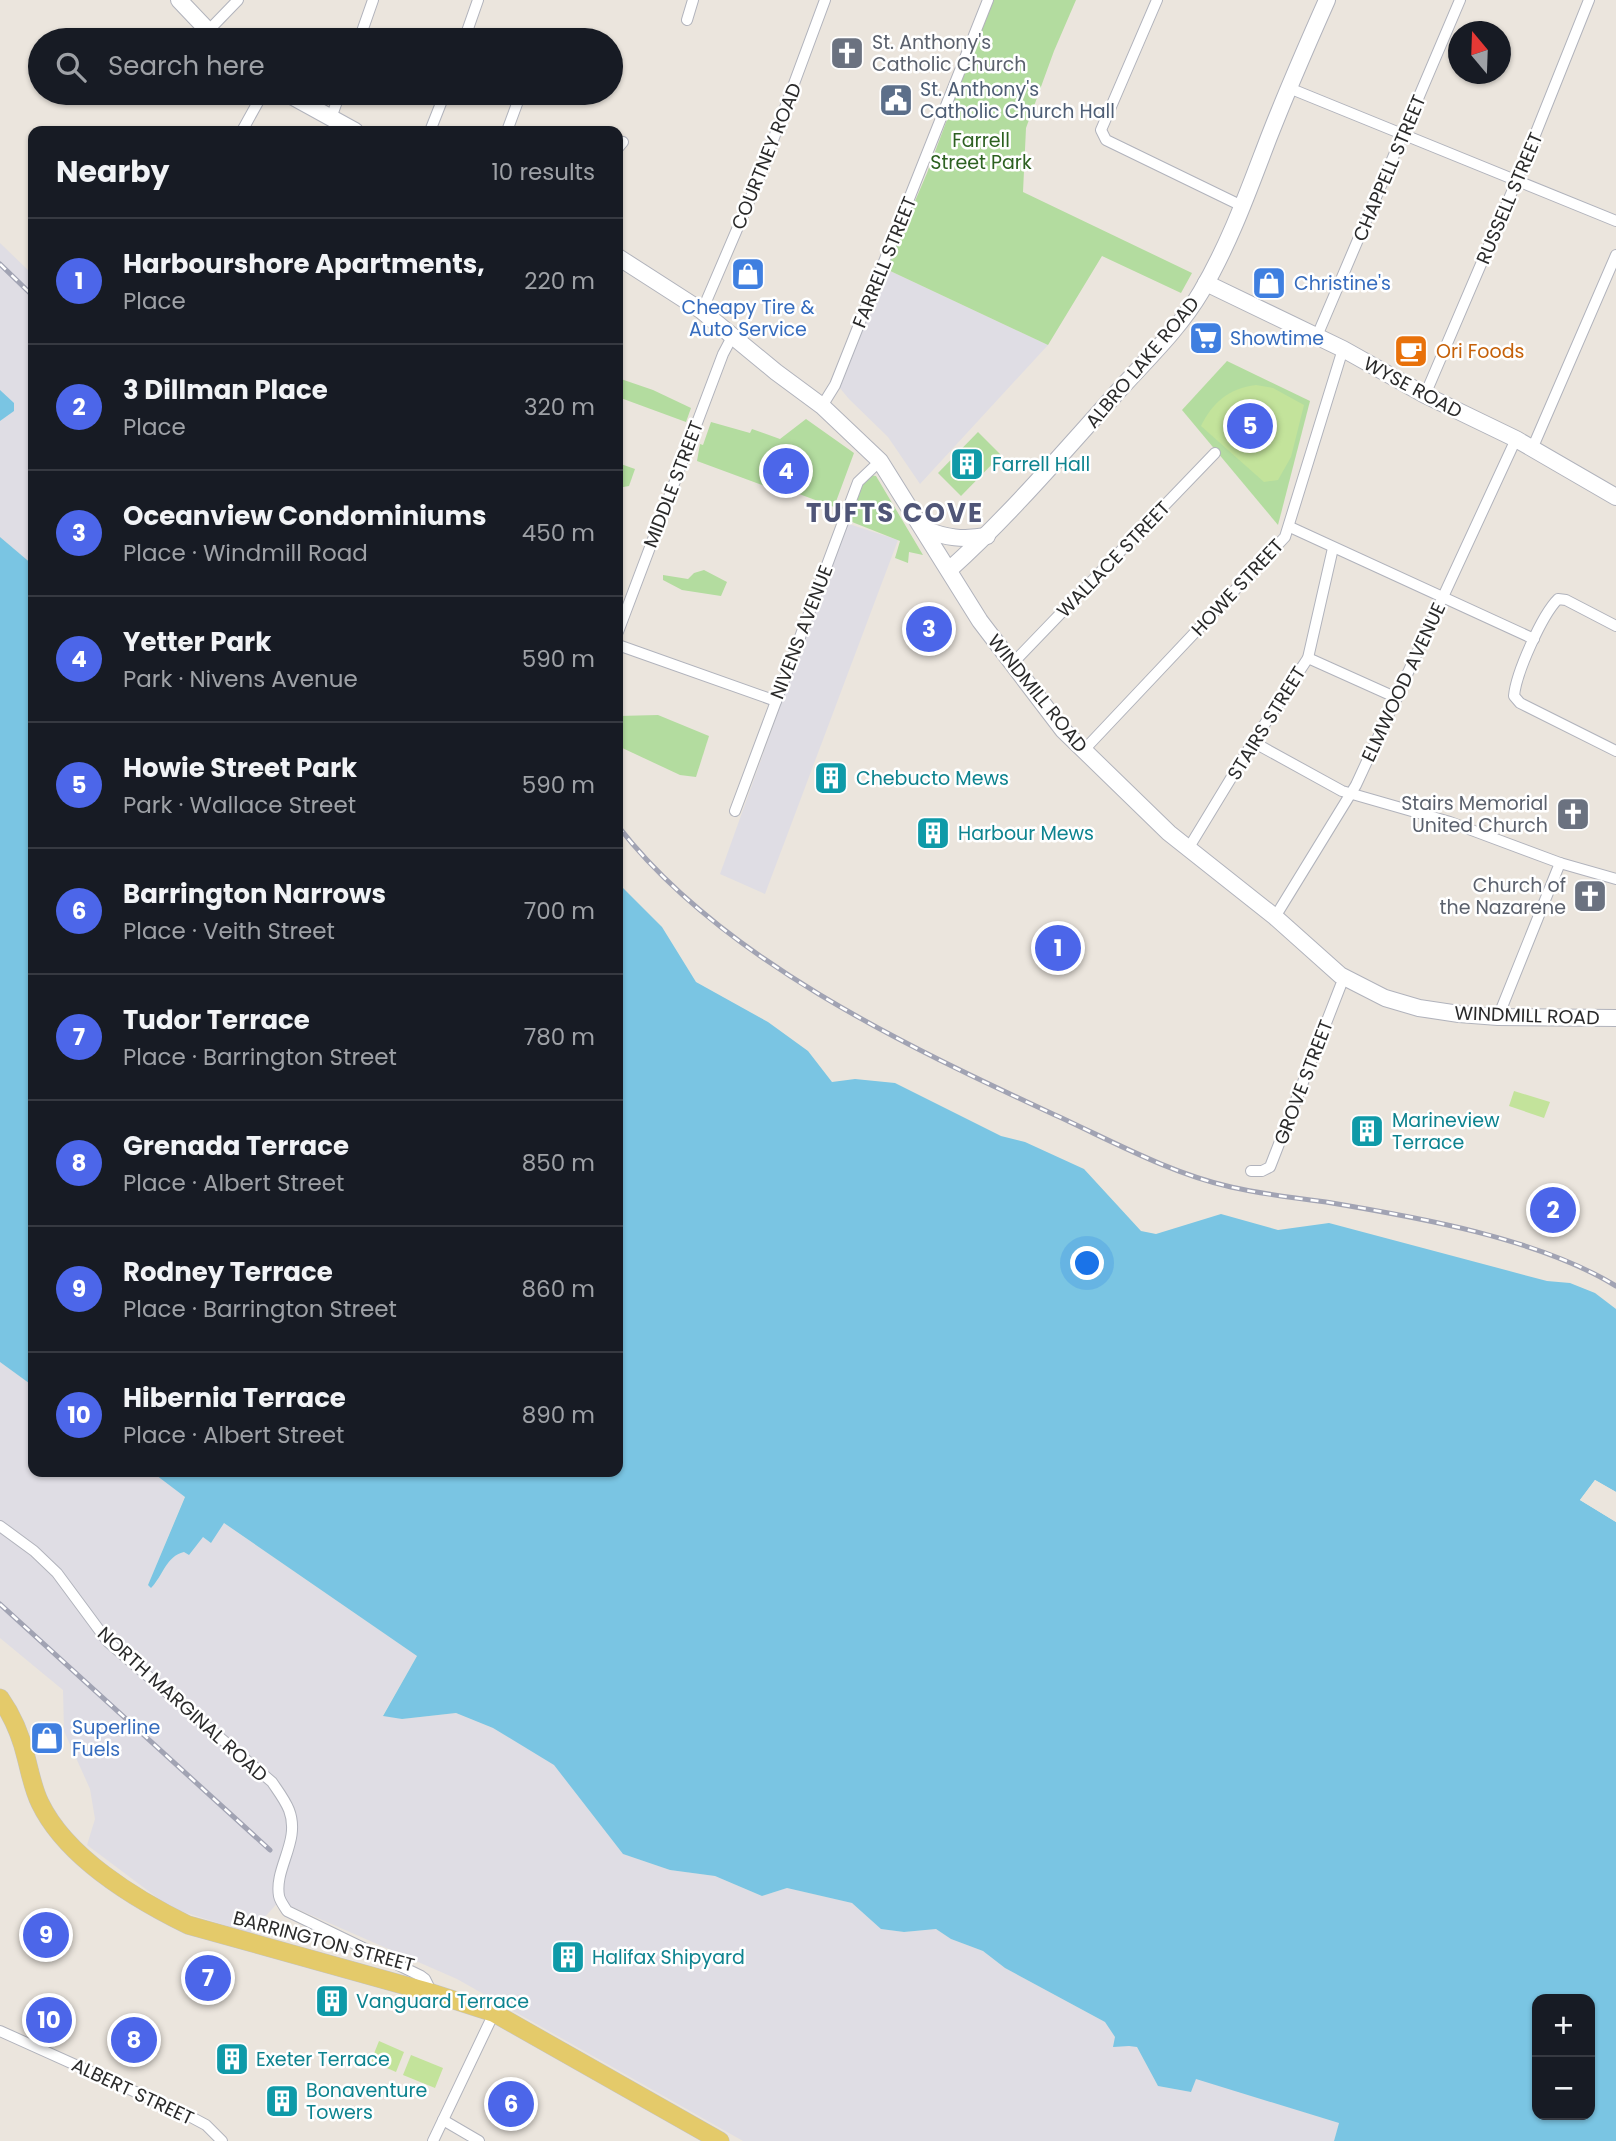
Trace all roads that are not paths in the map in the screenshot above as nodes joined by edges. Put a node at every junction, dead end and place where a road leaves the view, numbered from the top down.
1 (179, 0) edge
2 (238, 0) edge
3 (373, 0) edge
4 (478, 0) edge
5 (693, 0) edge
6 (825, 0) edge
7 (988, 0) edge
8 (1157, 0) edge
9 (1327, 0) edge
10 (1460, 0) edge
11 (1589, 0) edge
12 (687, 20) dead end
13 (205, 28) edge
14 (219, 28) edge
15 (363, 28) edge
16 (468, 28) edge
17 (1289, 88) junction
18 (256, 105) edge
19 (308, 105) edge
20 (336, 105) edge
21 (440, 105) edge
22 (517, 105) edge
23 (331, 118) junction
24 (245, 126) edge
25 (346, 126) edge
26 (432, 126) edge
27 (509, 126) edge
28 (1404, 134) junction
29 (1517, 180) junction
30 (1242, 206) junction
31 (1616, 221) edge
32 (1616, 255) edge
33 (623, 262) edge
34 (1206, 283) junction
35 (702, 311) junction
36 (1317, 336) junction
37 (733, 337) junction
38 (1343, 349) junction
39 (1425, 395) junction
40 (822, 406) junction
41 (1516, 439) junction
42 (1532, 449) junction
43 (1215, 453) dead end
44 (880, 461) junction
45 (1616, 497) edge
46 (1290, 527) junction
47 (924, 529) junction
48 (987, 536) junction
49 (1333, 548) junction
50 (949, 570) junction
51 (1443, 596) junction
52 (623, 619) edge
53 (1616, 626) edge
54 (1534, 639) junction
55 (623, 647) edge
56 (1308, 658) junction
57 (1011, 665) junction
58 (1397, 698) junction
59 (776, 701) junction
60 (1253, 742) junction
61 (1083, 751) junction
62 (1616, 751) edge
63 (1351, 794) junction
64 (735, 811) dead end
65 (1188, 849) junction
66 (1560, 863) junction
67 (1616, 879) edge
68 (1275, 917) junction
69 (1344, 977) junction
70 (1498, 1017) junction
71 (1616, 1018) edge
72 (1251, 1171) dead end
73 (0, 1526) edge
74 (0, 1698) edge
75 (0, 1721) edge
76 (18, 1732) junction
77 (432, 1993) junction
78 (494, 2013) junction
79 (0, 2031) edge
80 (443, 2120) junction
81 (222, 2141) edge
82 (433, 2141) edge
83 (479, 2141) edge
84 (720, 2141) edge

1 - 13 main road
2 - 14 street
3 - 15 street
4 - 16 street
5 - 12 street
6 - 35 street, COURTNEY ROAD
7 - 40 street, FARRELL STREET
8 - 30 street
9 - 17 main road, ALBRO LAKE ROAD
10 - 28 street, CHAPPELL STREET
11 - 29 street, RUSSELL STREET
17 - 28 street
17 - 30 main road, ALBRO LAKE ROAD
18 - 24 street
19 - 23 main road
20 - 23 street
21 - 26 street
22 - 27 street
23 - 25 main road
28 - 29 street
28 - 36 street, CHAPPELL STREET
29 - 31 street
29 - 39 street, RUSSELL STREET
30 - 34 main road, ALBRO LAKE ROAD
32 - 42 street
33 - 35 main road, WINDMILL ROAD
34 - 36 main road, WYSE ROAD
34 - 48 main road, ALBRO LAKE ROAD
35 - 37 main road, WINDMILL ROAD
36 - 38 main road, WYSE ROAD
37 - 40 main road, WINDMILL ROAD
37 - 52 street, MIDDLE STREET
38 - 39 main road, WYSE ROAD
38 - 46 street, HOWE STREET
39 - 41 main road, WYSE ROAD
40 - 44 main road, WINDMILL ROAD
41 - 42 main road, WYSE ROAD
41 - 51 street, ELMWOOD AVENUE
42 - 45 main road, WYSE ROAD
43 - 57 street, WALLACE STREET
44 - 47 main road, WINDMILL ROAD
44 - 59 street, NIVENS AVENUE
46 - 49 street
46 - 61 street, HOWE STREET
47 - 48 main road
47 - 50 main road, WINDMILL ROAD
48 - 50 main road, ALBRO LAKE ROAD
49 - 51 street
49 - 56 street, STAIRS STREET
50 - 57 main road, WINDMILL ROAD
51 - 54 street
51 - 58 street, ELMWOOD AVENUE
53 - 54 street
54 - 62 street
55 - 59 street
56 - 58 street
56 - 60 street, STAIRS STREET
57 - 61 main road, WINDMILL ROAD
58 - 63 street, ELMWOOD AVENUE
59 - 64 street, NIVENS AVENUE
60 - 63 street
60 - 65 street, STAIRS STREET
61 - 65 main road, WINDMILL ROAD
63 - 66 street
63 - 68 street, ELMWOOD AVENUE
65 - 68 main road, WINDMILL ROAD
66 - 67 street
66 - 70 street
68 - 69 main road, WINDMILL ROAD
69 - 70 main road, WINDMILL ROAD
69 - 72 street, GROVE STREET
70 - 71 main road, WINDMILL ROAD
73 - 77 street, NORTH MARGINAL ROAD
74 - 76 main road, BARRINGTON STREET
75 - 76 main road
76 - 77 main road, BARRINGTON STREET
77 - 78 main road, BARRINGTON STREET
78 - 80 street
78 - 84 main road, BARRINGTON STREET
79 - 81 street, ALBERT STREET
80 - 82 street
80 - 83 street

